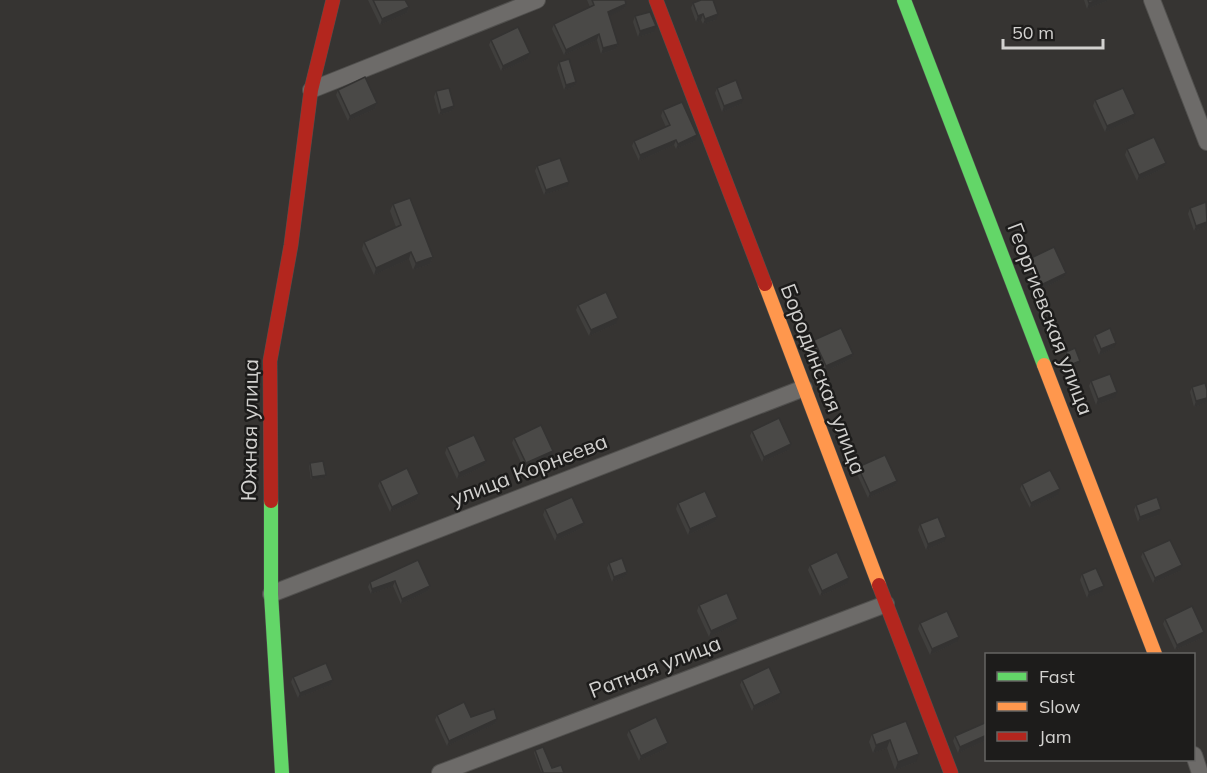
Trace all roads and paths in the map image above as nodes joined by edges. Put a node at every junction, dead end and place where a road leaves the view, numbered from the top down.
1 (333, 0) edge
2 (537, 0) edge
3 (656, 0) edge
4 (904, 0) edge
5 (1152, 0) edge
6 (311, 90) junction
7 (1207, 142) edge
8 (804, 388) junction
9 (271, 594) junction
10 (886, 604) junction
11 (1155, 653) edge
12 (1195, 758) edge
13 (282, 773) edge
14 (440, 773) edge
15 (951, 773) edge
16 (1200, 773) edge

1 - 6 street, Южная улица
2 - 6 street
3 - 8 street, Бородинская улица
4 - 11 street, Георгиевская улица
5 - 7 street
6 - 9 street, Южная улица
8 - 9 street, улица Корнеева
8 - 10 street, Бородинская улица
9 - 13 street, Южная улица
10 - 14 street, Ратная улица
10 - 15 street, Бородинская улица
12 - 16 street

